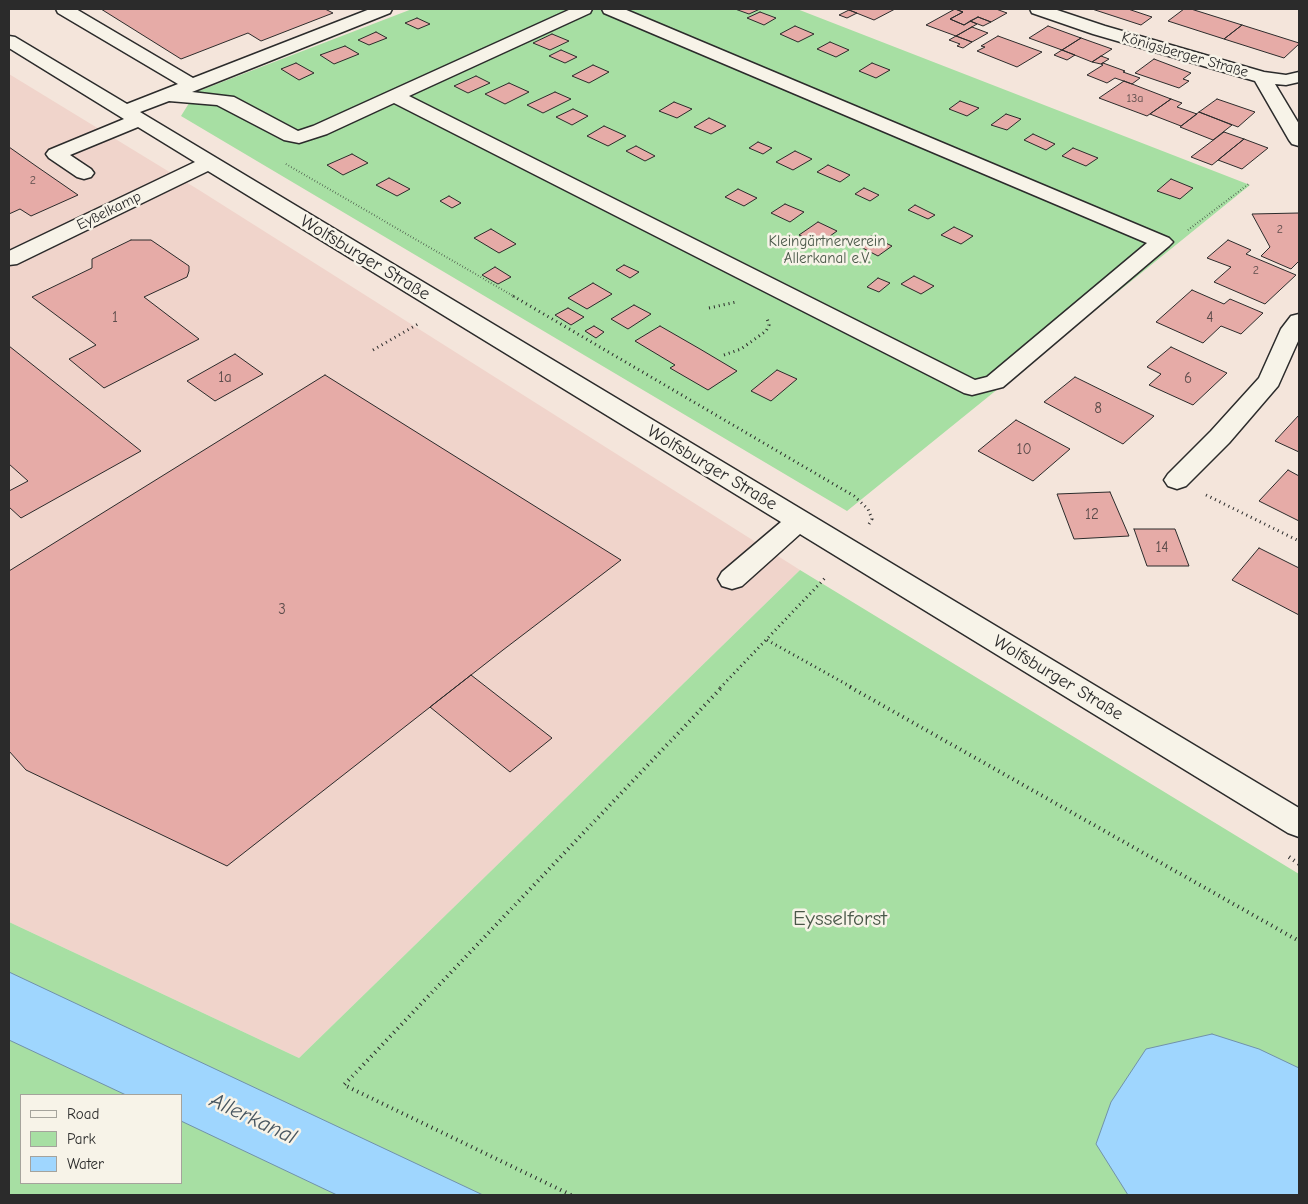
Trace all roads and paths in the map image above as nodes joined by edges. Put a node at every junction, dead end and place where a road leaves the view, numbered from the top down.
1 (64, 9) edge
2 (384, 9) edge
3 (584, 9) edge
4 (610, 9) edge
5 (1038, 9) edge
6 (9, 41) edge
7 (1299, 77) edge
8 (1262, 78) junction
9 (192, 85) junction
10 (166, 95) junction
11 (394, 96) junction
12 (132, 116) junction
13 (1299, 140) edge
14 (209, 163) junction
15 (286, 164) dead end
16 (84, 173) dead end
17 (1250, 183) dead end
18 (1162, 242) junction
19 (9, 260) edge
20 (743, 301) dead end
21 (710, 308) dead end
22 (765, 314) dead end
23 (1299, 321) edge
24 (411, 328) dead end
25 (373, 350) dead end
26 (724, 355) dead end
27 (1177, 480) dead end
28 (1206, 494) dead end
29 (799, 521) junction
30 (866, 529) dead end
31 (1299, 541) edge
32 (828, 575) dead end
33 (732, 579) dead end
34 (767, 640) junction
35 (1299, 824) edge
36 (1299, 941) edge
37 (571, 1195) edge

1 - 9 street
2 - 9 street
3 - 11 street
4 - 18 street
5 - 8 street, Königsberger Straße
6 - 12 street, Wolfsburger Straße
7 - 8 street
8 - 13 street, Königsberger Straße
9 - 10 street
10 - 11 street
10 - 12 street
11 - 18 street
12 - 14 street, Wolfsburger Straße
12 - 16 street
14 - 19 street, Eyßelkamp
14 - 29 street, Wolfsburger Straße
15 - 30 path
17 - 18 path
20 - 21 path
22 - 26 path
23 - 27 street
24 - 25 path
28 - 31 path
29 - 33 street
29 - 35 street, Wolfsburger Straße
32 - 34 path
34 - 36 path
34 - 37 path

